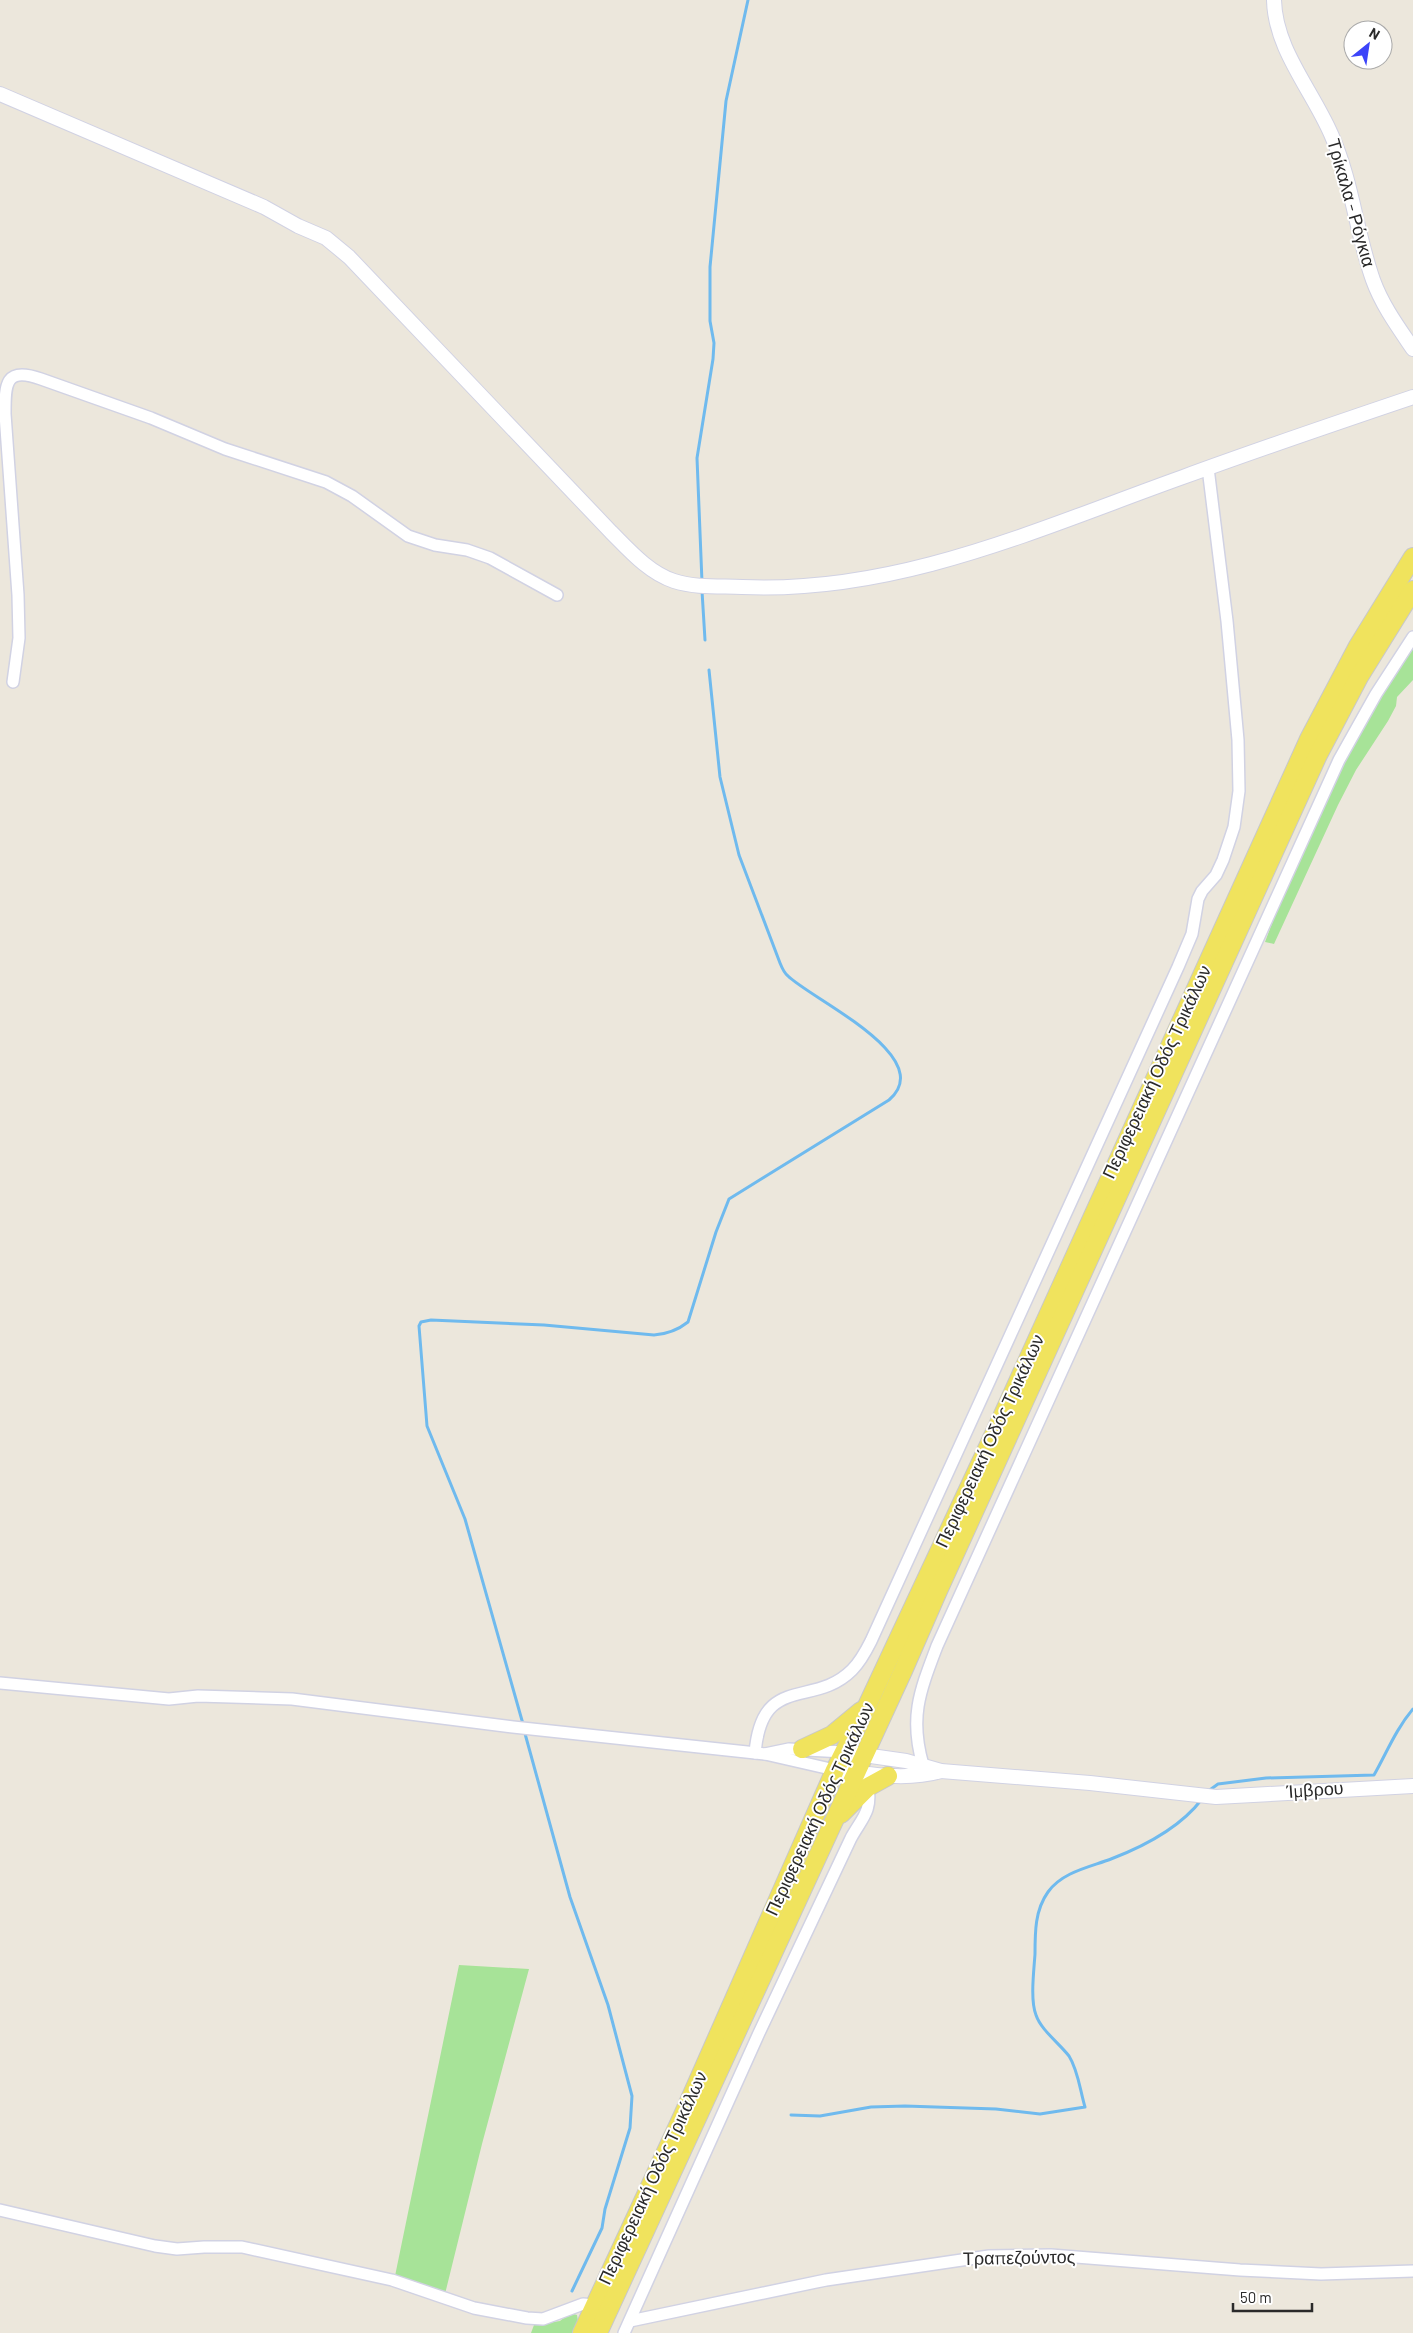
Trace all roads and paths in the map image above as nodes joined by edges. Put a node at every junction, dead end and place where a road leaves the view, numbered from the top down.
1 (1274, 0) edge
2 (0, 94) edge
3 (1413, 348) edge
4 (1413, 397) edge
5 (1208, 468) junction
6 (1413, 557) edge
7 (1413, 590) edge
8 (557, 595) dead end
9 (1413, 637) edge
10 (13, 682) dead end
11 (0, 1683) edge
12 (866, 1708) junction
13 (802, 1749) junction
14 (843, 1752) junction
15 (760, 1753) junction
16 (865, 1755) junction
17 (923, 1765) junction
18 (835, 1770) junction
19 (941, 1771) junction
20 (856, 1772) junction
21 (888, 1776) junction
22 (1413, 1786) edge
23 (868, 1788) junction
24 (834, 1822) junction
25 (0, 2210) edge
26 (1413, 2271) edge
27 (595, 2305) junction
28 (630, 2320) junction
29 (582, 2333) edge
30 (598, 2333) edge
31 (624, 2333) edge

1 - 3 street, Τρίκαλα - Ρόγκια
2 - 5 street
4 - 5 street
5 - 15 street
6 - 12 main road, Περιφερειακή Οδός Τρικάλων
7 - 16 main road, Περιφερειακή Οδός Τρικάλων
8 - 10 street
9 - 17 street
11 - 15 street
12 - 13 main road
12 - 14 main road, Περιφερειακή Οδός Τρικάλων
13 - 14 street
13 - 15 street
14 - 16 street
14 - 18 main road, Περιφερειακή Οδός Τρικάλων
15 - 18 street
16 - 17 street
16 - 20 main road, Περιφερειακή Οδός Τρικάλων
17 - 19 street
18 - 20 street
18 - 27 main road, Περιφερειακή Οδός Τρικάλων
19 - 21 street
19 - 22 street, Ίμβρου
20 - 21 street
20 - 24 main road, Περιφερειακή Οδός Τρικάλων
21 - 23 main road
23 - 24 main road
23 - 28 street
24 - 30 main road, Περιφερειακή Οδός Τρικάλων
25 - 27 street
26 - 28 street, Τραπεζούντος
27 - 29 main road, Περιφερειακή Οδός Τρικάλων
28 - 31 street

